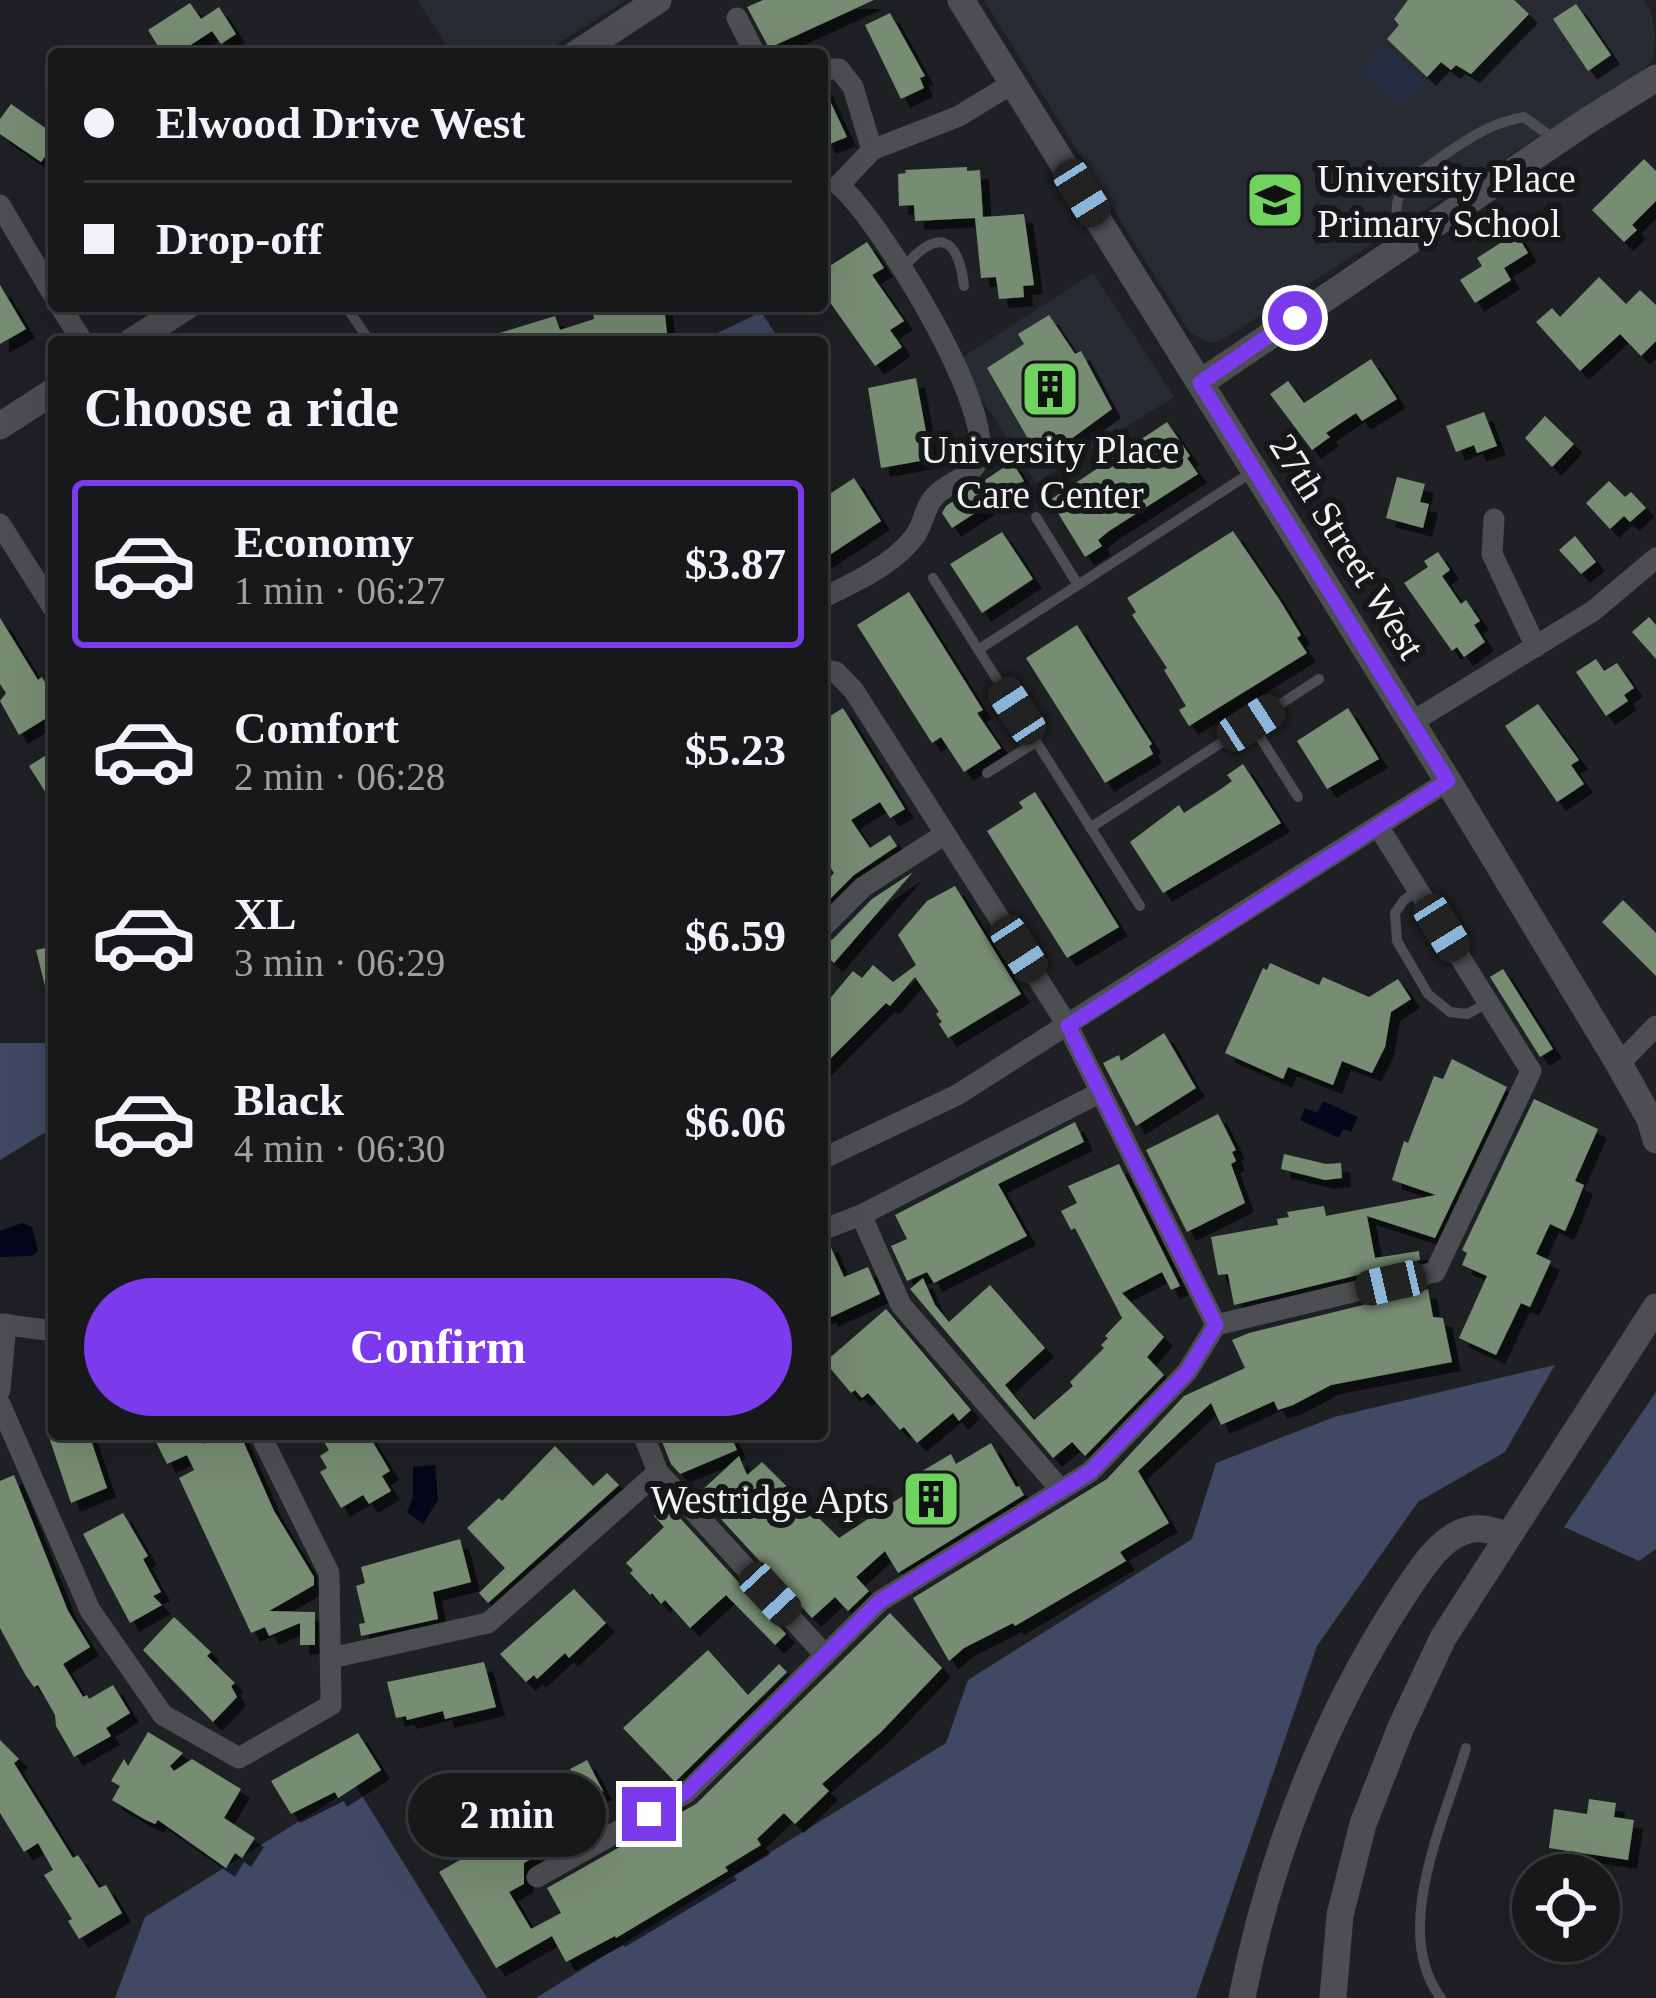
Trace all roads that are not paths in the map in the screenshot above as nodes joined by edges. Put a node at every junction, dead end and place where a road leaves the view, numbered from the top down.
1 (658, 0) edge
2 (961, 0) edge
3 (628, 10) edge
4 (737, 18) dead end
5 (583, 48) edge
6 (752, 48) edge
7 (828, 69) edge
8 (1656, 78) edge
9 (1013, 83) junction
10 (1556, 141) junction
11 (872, 150) junction
12 (831, 184) edge
13 (0, 205) edge
14 (1406, 243) junction
15 (904, 267) junction
16 (48, 286) edge
17 (964, 286) dead end
18 (178, 312) edge
19 (140, 336) edge
20 (1200, 383) junction
21 (48, 395) edge
22 (0, 426) edge
23 (1255, 470) junction
24 (1036, 517) dead end
25 (1494, 518) dead end
26 (0, 524) edge
27 (1656, 558) edge
28 (933, 578) dead end
29 (1078, 585) junction
30 (828, 595) edge
31 (48, 600) edge
32 (1536, 646) junction
33 (978, 650) junction
34 (828, 670) edge
35 (1319, 679) dead end
36 (1412, 722) junction
37 (1251, 723) junction
38 (1036, 742) junction
39 (987, 773) dead end
40 (1448, 781) junction
41 (1298, 797) dead end
42 (1378, 826) junction
43 (1090, 827) junction
44 (945, 834) junction
45 (1418, 891) junction
46 (1140, 906) dead end
47 (828, 922) edge
48 (1488, 1003) junction
49 (1068, 1026) junction
50 (1656, 1026) edge
51 (1619, 1064) junction
52 (1101, 1092) junction
53 (1656, 1140) edge
54 (828, 1156) edge
55 (861, 1214) junction
56 (828, 1228) edge
57 (1656, 1307) edge
58 (3, 1324) edge
59 (1216, 1325) junction
60 (48, 1330) edge
61 (0, 1390) edge
62 (0, 1404) edge
63 (263, 1440) edge
64 (645, 1440) edge
65 (658, 1472) junction
66 (1060, 1490) junction
67 (1506, 1535) junction
68 (826, 1654) junction
69 (331, 1658) junction
70 (1466, 1748) dead end
71 (537, 1877) dead end
72 (1439, 1995) edge
73 (1242, 1998) edge
74 (1333, 1998) edge

1 - 3 street
2 - 9 street, 27th Street West
3 - 5 street
4 - 6 street
7 - 11 street
8 - 10 street
9 - 11 street
9 - 20 street, 27th Street West
10 - 14 street
10 - 14 lane
11 - 12 street
12 - 15 street
13 - 16 street
14 - 20 street
15 - 17 lane
15 - 30 street
18 - 19 street
20 - 23 street, 27th Street West
21 - 22 street
23 - 29 lane
23 - 36 street, 27th Street West
24 - 29 lane
25 - 32 street
26 - 31 street
27 - 32 street
28 - 33 lane
29 - 33 lane
32 - 36 street
33 - 38 lane
34 - 44 street
35 - 37 lane
36 - 40 street, 27th Street West
37 - 41 lane
37 - 43 lane
38 - 39 lane
38 - 43 lane
40 - 42 street
40 - 51 street, 27th Street West
42 - 45 street
42 - 49 street
43 - 46 lane
44 - 47 street
44 - 49 street
45 - 48 street
45 - 48 lane
48 - 59 street
49 - 52 street
49 - 54 street
50 - 51 street
51 - 53 street, 27th Street West
52 - 55 street
52 - 59 street
55 - 56 street
55 - 66 street
57 - 67 street
58 - 60 street
58 - 61 street
59 - 66 street
62 - 69 street
63 - 69 street
64 - 65 street
65 - 68 street
65 - 69 street
66 - 68 street
67 - 73 street
67 - 74 street
68 - 71 street
70 - 72 lane

